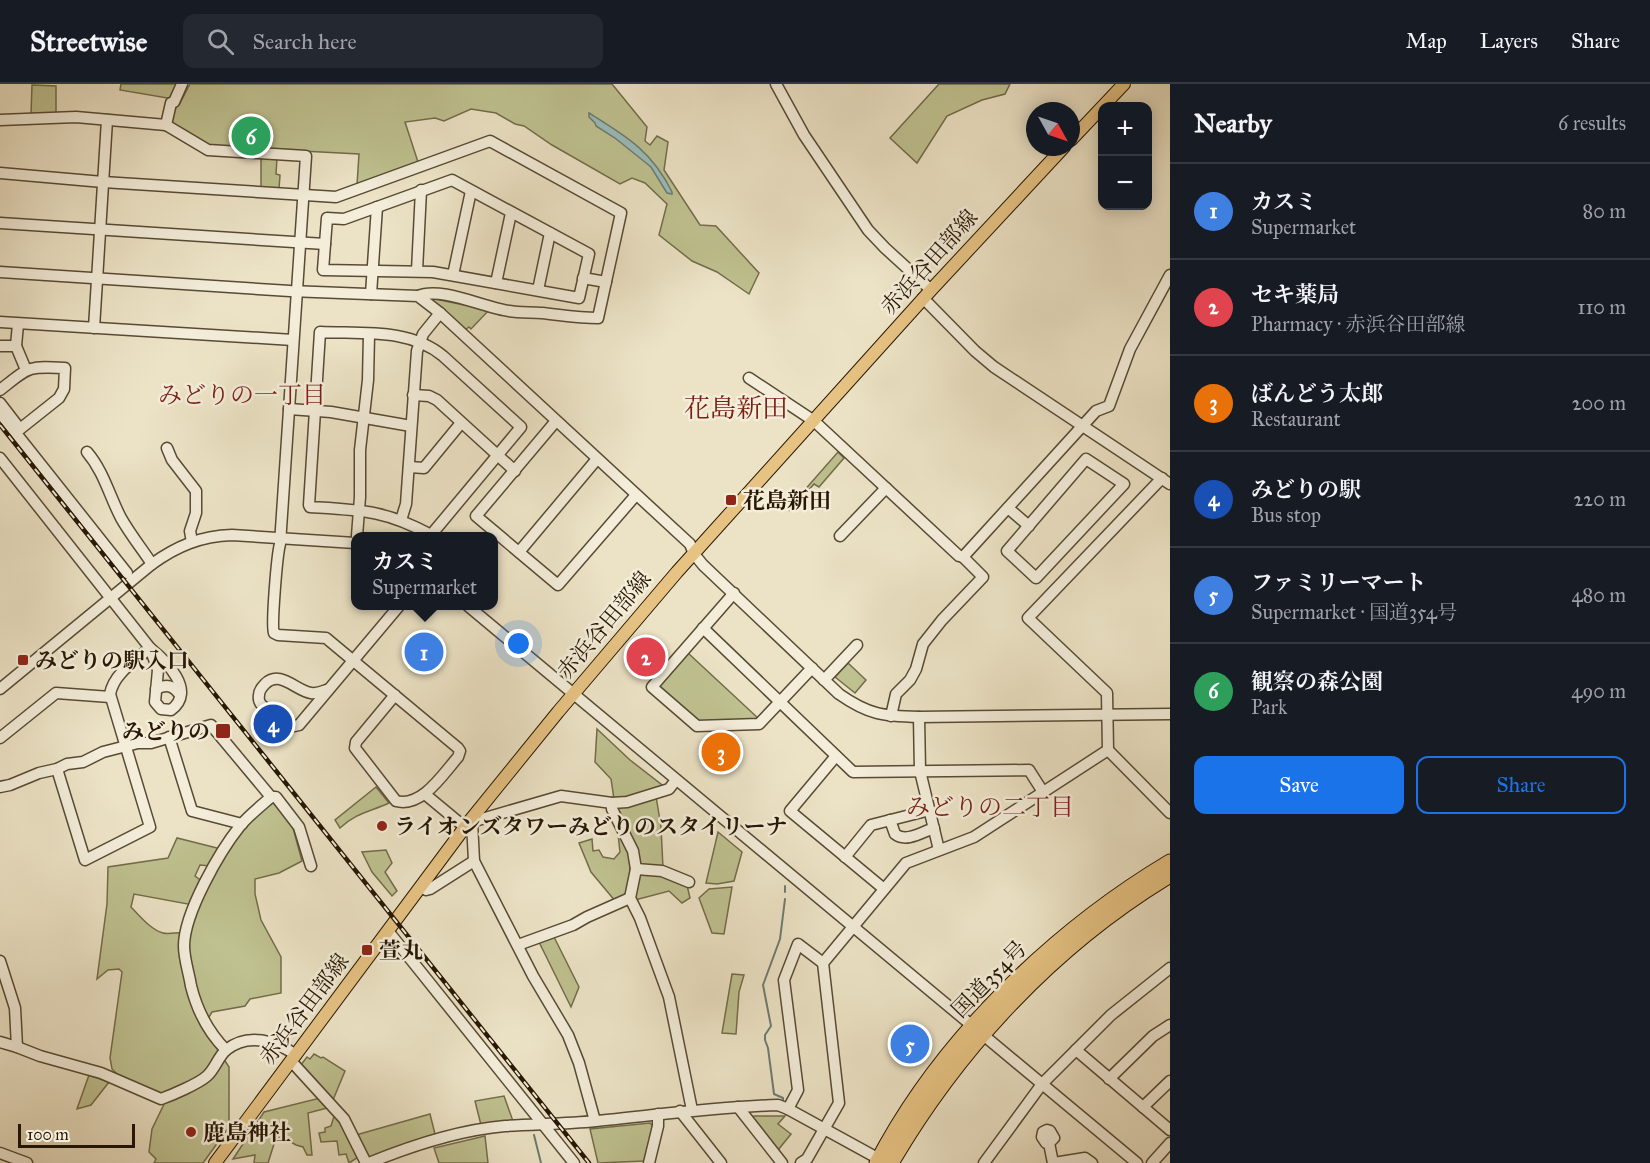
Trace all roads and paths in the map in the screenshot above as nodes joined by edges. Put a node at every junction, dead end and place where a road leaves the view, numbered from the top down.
1 (182, 84) edge
2 (776, 84) edge
3 (1124, 84) edge
4 (0, 120) edge
5 (107, 120) junction
6 (166, 125) junction
7 (1080, 130) edge
8 (1056, 156) edge
9 (0, 173) edge
10 (103, 182) junction
11 (421, 190) junction
12 (471, 191) junction
13 (303, 195) junction
14 (377, 207) junction
15 (511, 213) junction
16 (0, 223) edge
17 (100, 230) junction
18 (550, 234) junction
19 (299, 242) junction
20 (325, 244) junction
21 (373, 271) junction
22 (417, 271) junction
23 (0, 272) edge
24 (453, 275) junction
25 (1170, 275) edge
26 (98, 278) junction
27 (583, 278) junction
28 (606, 282) junction
29 (496, 283) junction
30 (538, 290) junction
31 (296, 291) junction
32 (371, 294) junction
33 (927, 294) junction
34 (418, 296) junction
35 (440, 313) junction
36 (0, 322) edge
37 (18, 324) junction
38 (94, 328) junction
39 (369, 335) junction
40 (293, 340) junction
41 (419, 342) junction
42 (0, 345) edge
43 (16, 346) junction
44 (26, 370) junction
45 (749, 378) dead end
46 (0, 390) edge
47 (413, 395) junction
48 (0, 403) edge
49 (289, 409) junction
50 (314, 411) junction
51 (0, 413) edge
52 (363, 419) junction
53 (556, 421) junction
54 (814, 421) junction
55 (461, 423) junction
56 (1084, 425) junction
57 (411, 426) junction
58 (166, 448) dead end
59 (87, 452) dead end
60 (497, 455) junction
61 (0, 458) edge
62 (597, 459) junction
63 (409, 467) junction
64 (514, 471) junction
65 (1166, 481) edge
66 (886, 488) junction
67 (636, 495) junction
68 (1008, 508) junction
69 (359, 510) junction
70 (1095, 517) junction
71 (401, 520) junction
72 (1029, 526) junction
73 (357, 532) edge
74 (425, 532) edge
75 (433, 532) edge
76 (495, 532) edge
77 (1111, 532) junction
78 (498, 534) edge
79 (840, 536) dead end
80 (280, 538) junction
81 (192, 542) junction
82 (351, 543) edge
83 (519, 552) junction
84 (694, 554) junction
85 (963, 557) junction
86 (152, 564) junction
87 (127, 573) dead end
88 (734, 593) junction
89 (110, 598) junction
90 (396, 610) edge
91 (473, 610) edge
92 (703, 628) junction
93 (857, 645) dead end
94 (150, 648) junction
95 (353, 660) junction
96 (812, 668) junction
97 (824, 680) junction
98 (0, 689) edge
99 (156, 689) junction
100 (329, 689) junction
101 (309, 693) junction
102 (573, 694) junction
103 (180, 695) junction
104 (395, 695) junction
105 (110, 697) junction
106 (780, 703) junction
107 (312, 710) junction
108 (1170, 714) edge
109 (1108, 715) junction
110 (891, 716) junction
111 (919, 717) junction
112 (169, 737) junction
113 (0, 738) edge
114 (125, 746) junction
115 (1108, 750) junction
116 (836, 756) junction
117 (57, 770) junction
118 (920, 771) junction
119 (676, 780) junction
120 (0, 787) edge
121 (1043, 792) junction
122 (426, 795) junction
123 (271, 797) junction
124 (612, 803) junction
125 (930, 810) junction
126 (1170, 813) edge
127 (890, 820) junction
128 (470, 823) junction
129 (242, 824) junction
130 (934, 828) junction
131 (939, 850) junction
132 (845, 857) junction
133 (474, 861) junction
134 (1170, 862) edge
135 (311, 866) dead end
136 (636, 869) junction
137 (1170, 875) edge
138 (689, 882) dead end
139 (422, 886) junction
140 (884, 890) junction
141 (630, 898) junction
142 (853, 927) junction
143 (388, 931) junction
144 (518, 945) junction
145 (0, 961) edge
146 (823, 963) junction
147 (1170, 968) edge
148 (1170, 1025) edge
149 (978, 1030) junction
150 (0, 1042) edge
151 (17, 1047) junction
152 (226, 1050) junction
153 (1076, 1050) junction
154 (293, 1058) junction
155 (1109, 1079) junction
156 (1170, 1081) edge
157 (1042, 1084) junction
158 (738, 1107) junction
159 (1143, 1107) junction
160 (788, 1109) junction
161 (692, 1110) junction
162 (680, 1112) junction
163 (658, 1114) junction
164 (595, 1121) junction
165 (543, 1124) junction
166 (824, 1129) junction
167 (1170, 1130) edge
168 (1050, 1143) dead end
169 (1170, 1143) edge
170 (0, 1153) edge
171 (650, 1158) edge
172 (393, 1159) edge
173 (882, 1162) edge
174 (27, 1163) edge
175 (215, 1163) edge
176 (368, 1163) edge
177 (574, 1163) edge
178 (659, 1163) edge
179 (721, 1163) edge
180 (782, 1163) edge
181 (801, 1163) edge
182 (984, 1163) edge
183 (1053, 1163) edge
184 (1092, 1163) edge
185 (1137, 1163) edge
186 (1152, 1163) edge

1 - 6 street
2 - 33 street
3 - 7 main road
4 - 5 street
5 - 6 street
5 - 10 street
6 - 13 street
8 - 33 main road, 赤浜谷田部線
9 - 10 street
10 - 13 street
10 - 17 street
11 - 12 street
11 - 14 street
11 - 22 street
12 - 15 street
12 - 24 street
13 - 19 street
13 - 28 street
14 - 20 street
14 - 21 street
15 - 18 street
15 - 29 street
16 - 17 street
17 - 19 street
17 - 26 street
18 - 27 street
18 - 30 street
19 - 20 street
19 - 31 street
20 - 21 street
21 - 22 street
21 - 32 street
22 - 24 street
23 - 26 street
24 - 29 street
25 - 56 street
26 - 31 street
26 - 38 street
27 - 28 street
27 - 30 street
28 - 34 street
29 - 30 street
31 - 32 street
31 - 40 street
32 - 34 street
33 - 54 main road, 赤浜谷田部線
33 - 56 street
34 - 35 street
35 - 41 street
35 - 53 street
36 - 37 street
37 - 38 street
37 - 43 street
38 - 40 street
39 - 41 street
39 - 50 street
39 - 52 street
40 - 49 street
41 - 47 street
41 - 60 street
42 - 43 street
43 - 44 street
44 - 46 street
44 - 48 street
45 - 54 street
47 - 55 street
47 - 57 street
49 - 50 street
49 - 80 street
50 - 52 street
50 - 69 street
51 - 87 street
52 - 57 street
52 - 69 street
53 - 62 street
53 - 64 street
54 - 66 street
54 - 84 main road, 赤浜谷田部線
55 - 60 street
55 - 63 street
56 - 65 street
56 - 68 street
57 - 63 street
58 - 81 street
59 - 86 street
60 - 64 street
60 - 75 street
61 - 89 street
62 - 67 street
62 - 83 street
63 - 71 street
64 - 76 street
65 - 77 street
66 - 79 street
66 - 85 street
67 - 83 street
67 - 84 street
68 - 72 street
68 - 85 street
69 - 71 street
69 - 73 street
70 - 72 street
70 - 72 street
70 - 77 street
71 - 74 street
77 - 109 street
78 - 83 street
80 - 81 street
80 - 82 street
80 - 95 street
81 - 86 street
84 - 88 street
84 - 102 main road, 赤浜谷田部線
85 - 110 street
86 - 89 street
88 - 92 street
88 - 96 street
89 - 94 street
89 - 98 street
90 - 95 street
91 - 102 street
92 - 106 street
92 - 106 street
93 - 97 street
94 - 99 street
94 - 103 street
94 - 105 street
95 - 100 street
95 - 104 street
96 - 97 street
96 - 106 street
97 - 110 street
99 - 103 street
99 - 103 street
100 - 101 street
100 - 107 street
101 - 107 street
101 - 107 street
102 - 119 street
102 - 128 main road, 赤浜谷田部線
104 - 122 street
104 - 122 street
105 - 113 street
105 - 114 street
106 - 116 street
108 - 109 street
109 - 111 street
109 - 115 street
110 - 111 street
111 - 118 street
112 - 114 street
112 - 123 street
112 - 129 street
114 - 117 street
114 - 117 street
115 - 121 street
115 - 126 street
116 - 118 street
116 - 132 street
117 - 120 street
118 - 121 street
118 - 125 street
119 - 124 street
119 - 142 street
121 - 131 street
122 - 128 street
123 - 129 street
123 - 135 street
124 - 128 street
124 - 136 street
125 - 127 street
125 - 130 street
127 - 130 street
127 - 132 street
128 - 133 street
128 - 139 main road, 赤浜谷田部線
129 - 152 street
130 - 131 street
131 - 140 street
132 - 140 street
133 - 139 street
133 - 144 street
134 - 149 highway, 国道354号
136 - 138 street
136 - 141 street
137 - 149 highway, 国道354号
139 - 143 main road, 赤浜谷田部線
140 - 142 street
141 - 144 street
141 - 161 street
142 - 146 street
142 - 149 street
143 - 154 main road, 赤浜谷田部線
143 - 165 street
144 - 164 street
145 - 151 street
146 - 160 street
146 - 166 street
147 - 153 street
148 - 155 street
149 - 157 street
149 - 173 highway, 国道354号
150 - 151 street
151 - 152 street
152 - 154 street
153 - 155 street
153 - 157 street
154 - 175 main road, 赤浜谷田部線
154 - 176 street
155 - 159 street
156 - 159 street
157 - 182 street
157 - 185 street
158 - 160 street
158 - 161 street
158 - 180 street
159 - 167 street
160 - 166 street
161 - 162 street
162 - 163 street
162 - 179 street
163 - 164 street
163 - 171 street
164 - 165 street
165 - 172 street
165 - 177 street
166 - 173 street
166 - 181 street
168 - 183 street
169 - 186 street
170 - 174 street
171 - 178 street
172 - 176 street
183 - 184 street

